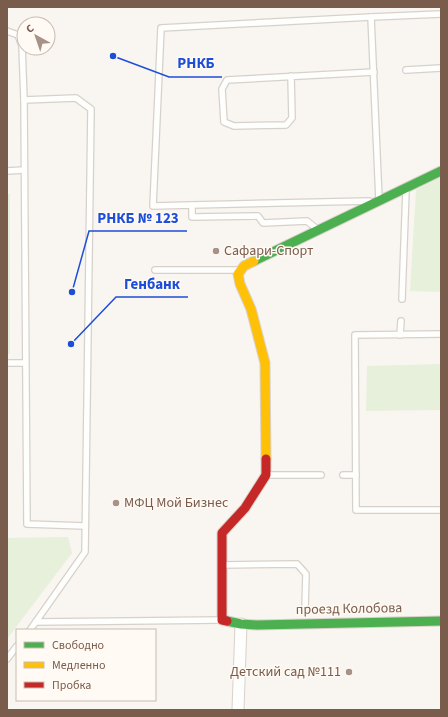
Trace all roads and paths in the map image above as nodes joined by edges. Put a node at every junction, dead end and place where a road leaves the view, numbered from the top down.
1 (441, 14) edge
2 (371, 16) junction
3 (7, 31) edge
4 (441, 68) edge
5 (406, 70) dead end
6 (374, 72) junction
7 (291, 76) junction
8 (24, 100) junction
9 (24, 170) junction
10 (7, 171) edge
11 (441, 171) edge
12 (406, 188) junction
13 (379, 201) junction
14 (192, 205) junction
15 (319, 230) junction
16 (155, 270) dead end
17 (241, 270) junction
18 (402, 299) dead end
19 (401, 321) dead end
20 (441, 334) edge
21 (400, 335) junction
22 (7, 363) edge
23 (25, 363) junction
24 (266, 475) junction
25 (321, 475) dead end
26 (343, 475) dead end
27 (356, 475) junction
28 (441, 510) edge
29 (85, 526) junction
30 (222, 565) junction
31 (305, 609) dead end
32 (222, 620) junction
33 (441, 621) edge
34 (36, 622) junction
35 (241, 624) junction
36 (31, 629) edge
37 (16, 647) edge
38 (7, 659) edge
39 (238, 710) edge

1 - 2 lane
2 - 6 lane
2 - 14 lane
3 - 8 lane
4 - 5 lane
6 - 7 lane
6 - 13 lane
7 - 7 lane
8 - 9 lane
8 - 29 lane
9 - 10 lane
9 - 23 lane
11 - 12 street
12 - 13 street
12 - 18 lane
13 - 14 lane
13 - 15 street
14 - 15 lane
15 - 17 street
16 - 17 lane
17 - 24 street
19 - 21 lane
20 - 21 lane
21 - 27 lane
22 - 23 lane
23 - 29 lane
24 - 25 lane
24 - 30 street
26 - 27 lane
27 - 28 lane
29 - 34 lane
30 - 31 lane
30 - 32 street
32 - 34 lane
32 - 35 street, проезд Колобова
33 - 35 street, проезд Колобова
34 - 36 lane
35 - 39 street
37 - 38 lane

